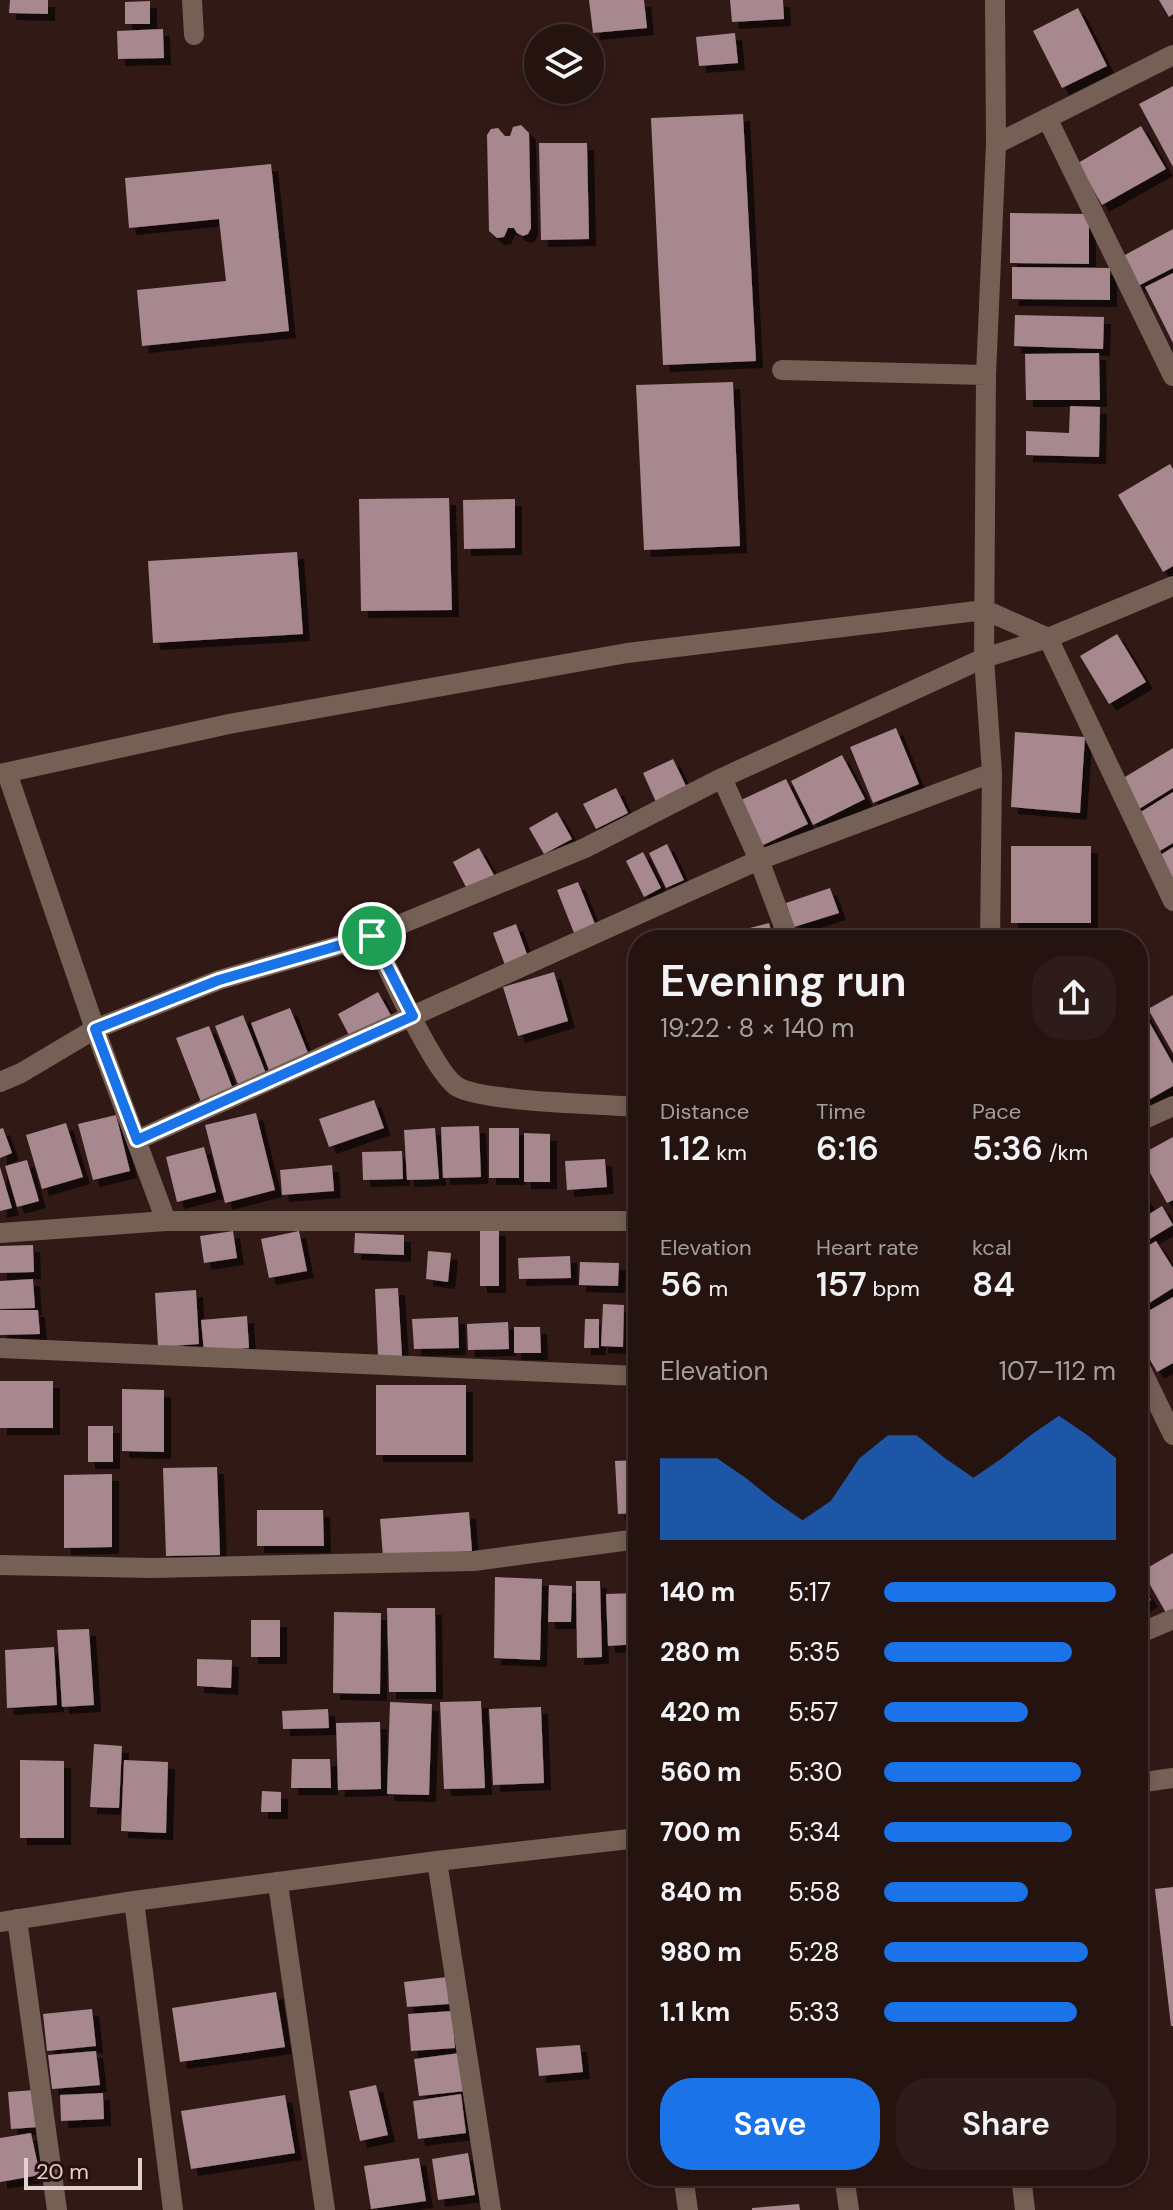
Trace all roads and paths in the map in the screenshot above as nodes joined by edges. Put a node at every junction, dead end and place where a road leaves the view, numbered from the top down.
1 (192, 0) edge
2 (995, 0) edge
3 (194, 35) dead end
4 (1173, 55) edge
5 (1047, 118) junction
6 (996, 144) junction
7 (782, 370) dead end
8 (986, 375) junction
9 (1173, 376) edge
10 (1173, 586) edge
11 (985, 610) junction
12 (1048, 638) junction
13 (984, 658) junction
14 (3, 773) edge
15 (992, 773) junction
16 (722, 778) junction
17 (759, 860) junction
18 (1173, 901) edge
19 (785, 930) edge
20 (990, 930) edge
21 (372, 936) junction
22 (413, 1016) junction
23 (95, 1029) junction
24 (0, 1082) edge
25 (628, 1106) edge
26 (1173, 1106) edge
27 (1148, 1117) edge
28 (137, 1140) junction
29 (166, 1221) junction
30 (628, 1221) edge
31 (0, 1233) edge
32 (0, 1348) edge
33 (628, 1376) edge
34 (1148, 1384) edge
35 (1173, 1435) edge
36 (628, 1540) edge
37 (0, 1565) edge
38 (1173, 1619) edge
39 (1148, 1630) edge
40 (1173, 1778) edge
41 (1148, 1782) edge
42 (628, 1839) edge
43 (437, 1861) junction
44 (278, 1884) junction
45 (134, 1901) junction
46 (8, 1920) edge
47 (684, 2186) edge
48 (845, 2186) edge
49 (1022, 2186) edge
50 (57, 2210) edge
51 (173, 2210) edge
52 (325, 2210) edge
53 (491, 2210) edge
54 (688, 2210) edge
55 (849, 2210) edge
56 (1025, 2210) edge

1 - 3 street
2 - 6 street
4 - 5 street
5 - 6 street
5 - 9 street
6 - 8 street
7 - 8 street
8 - 11 street
10 - 12 street
11 - 12 street
11 - 13 street
11 - 14 street
12 - 13 street
12 - 18 street
13 - 15 street
13 - 16 street
14 - 23 street
15 - 17 street
15 - 20 street
16 - 17 street
16 - 21 street
17 - 19 street
17 - 22 street
21 - 22 street
21 - 23 street
22 - 25 street
22 - 28 street
23 - 24 street
23 - 28 street
26 - 27 street
28 - 29 street
29 - 30 street
29 - 31 street
32 - 33 street
34 - 35 street
36 - 37 street
38 - 39 street
40 - 41 street
42 - 43 street
43 - 44 street
43 - 53 street
44 - 45 street
44 - 52 street
45 - 46 street
45 - 51 street
46 - 50 street
47 - 54 street
48 - 55 street
49 - 56 street

